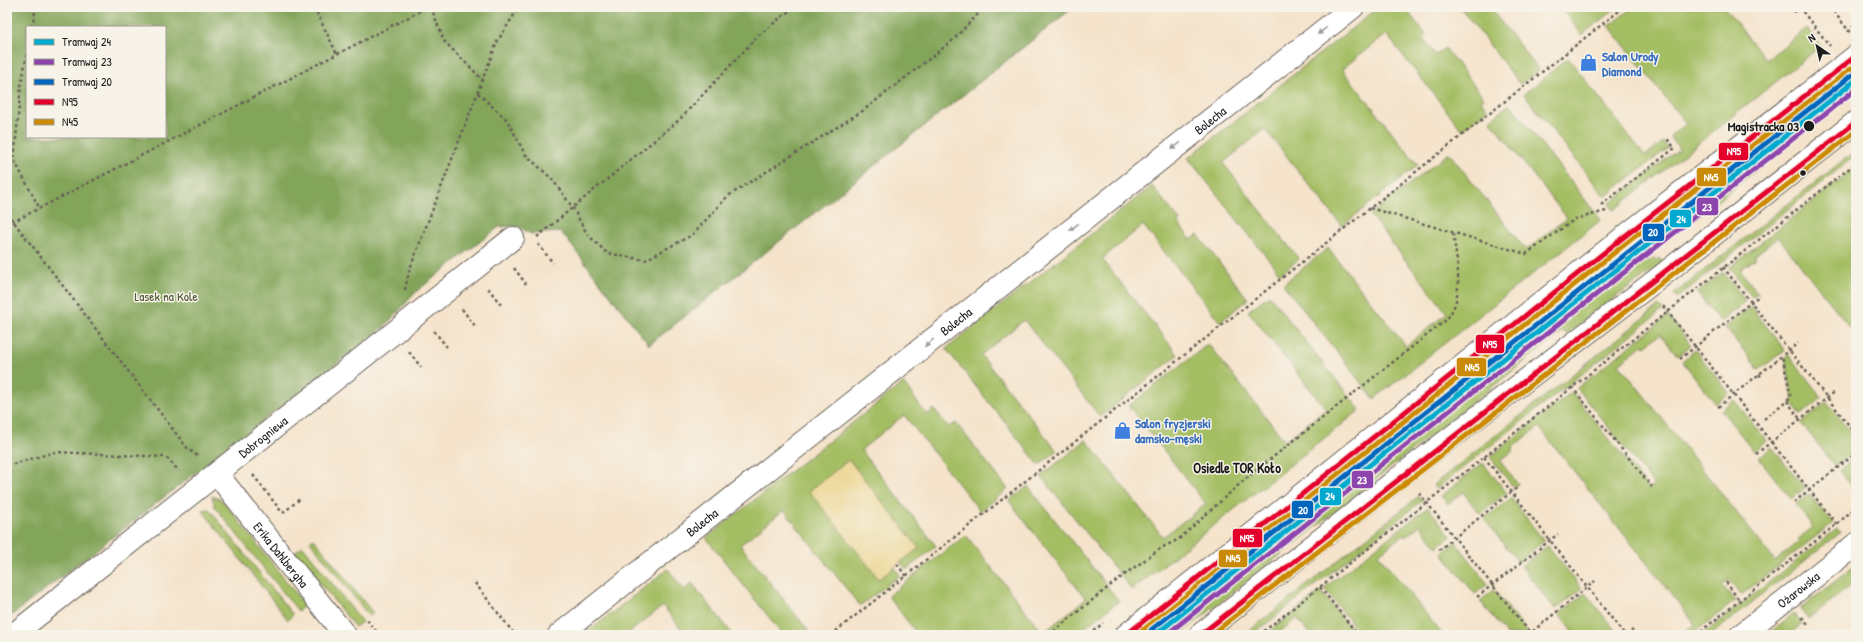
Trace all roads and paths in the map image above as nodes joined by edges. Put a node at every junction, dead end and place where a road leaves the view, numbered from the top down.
1 (36, 7) edge
2 (314, 7) edge
3 (428, 7) edge
4 (431, 7) edge
5 (519, 7) edge
6 (794, 7) edge
7 (982, 7) edge
8 (1353, 7) edge
9 (1624, 7) edge
10 (1830, 7) edge
11 (1800, 8) edge
12 (1794, 12) dead end
13 (32, 26) edge
14 (1848, 31) dead end
15 (1588, 36) junction
16 (1591, 40) dead end
17 (1831, 48) dead end
18 (337, 54) junction
19 (1555, 56) dead end
20 (1856, 56) edge
21 (26, 59) edge
22 (1558, 60) junction
23 (483, 80) junction
24 (478, 93) junction
25 (1856, 122) edge
26 (1470, 130) junction
27 (1473, 134) dead end
28 (1667, 139) dead end
29 (1438, 150) dead end
30 (1440, 153) junction
31 (1856, 163) edge
32 (1601, 206) dead end
33 (573, 208) junction
34 (1370, 208) junction
35 (40, 209) junction
36 (1606, 212) dead end
37 (7, 214) edge
38 (14, 221) junction
39 (7, 225) edge
40 (1348, 226) junction
41 (1351, 230) dead end
42 (1453, 232) junction
43 (513, 238) dead end
44 (1318, 244) dead end
45 (1321, 247) junction
46 (510, 263) dead end
47 (553, 263) dead end
48 (1724, 267) junction
49 (484, 284) dead end
50 (526, 284) dead end
51 (405, 293) dead end
52 (1760, 295) dead end
53 (1752, 302) junction
54 (1661, 304) dead end
55 (458, 305) dead end
56 (501, 305) dead end
57 (1667, 311) junction
58 (1227, 321) junction
59 (475, 326) dead end
60 (1230, 326) dead end
61 (430, 327) dead end
62 (1196, 340) dead end
63 (1199, 343) junction
64 (1798, 343) dead end
65 (405, 347) dead end
66 (447, 347) dead end
67 (1696, 347) junction
68 (1789, 350) junction
69 (1782, 355) junction
70 (1680, 359) dead end
71 (421, 367) dead end
72 (1759, 374) junction
73 (1762, 378) dead end
74 (1572, 387) junction
75 (1836, 391) dead end
76 (1733, 394) junction
77 (1827, 397) junction
78 (1787, 401) junction
79 (1718, 407) dead end
80 (1107, 416) junction
81 (1764, 419) dead end
82 (1800, 419) junction
83 (1111, 420) dead end
84 (1856, 434) edge
85 (1075, 436) dead end
86 (1077, 440) junction
87 (1771, 442) junction
88 (1856, 453) edge
89 (1756, 454) dead end
90 (1484, 457) junction
91 (7, 466) edge
92 (251, 473) dead end
93 (217, 474) junction
94 (1519, 486) dead end
95 (1652, 487) dead end
96 (198, 489) junction
97 (1416, 489) dead end
98 (1809, 490) junction
99 (1512, 492) junction
100 (301, 498) dead end
101 (1427, 502) junction
102 (1794, 502) dead end
103 (1856, 507) edge
104 (987, 511) junction
105 (283, 513) junction
106 (991, 515) dead end
107 (287, 519) dead end
108 (1837, 524) junction
109 (1840, 528) dead end
110 (954, 532) dead end
111 (1558, 534) dead end
112 (958, 535) junction
113 (1455, 538) junction
114 (1550, 540) junction
115 (1856, 544) edge
116 (1440, 550) dead end
117 (897, 564) dead end
118 (906, 576) junction
119 (1595, 581) dead end
120 (1726, 582) dead end
121 (475, 584) dead end
122 (1493, 585) junction
123 (1320, 587) junction
124 (1588, 588) junction
125 (1477, 597) dead end
126 (1739, 600) junction
127 (867, 606) junction
128 (870, 610) dead end
129 (365, 618) dead end
130 (834, 627) dead end
131 (837, 630) junction
132 (1633, 630) dead end
133 (1530, 634) edge
134 (14, 635) edge
135 (345, 635) edge
136 (379, 635) edge
137 (515, 635) edge
138 (559, 635) edge
139 (831, 635) edge
140 (1050, 635) edge
141 (1126, 635) edge
142 (1200, 635) edge
143 (1259, 635) edge
144 (1358, 635) edge
145 (1626, 635) edge
146 (1696, 635) edge
147 (1741, 635) edge

1 - 13 path
2 - 18 path
3 - 18 path
4 - 23 path
5 - 23 path
6 - 33 path
7 - 33 path
8 -> 138 street, Bolecha
9 - 15 path
10 - 14 path
11 - 12 path
11 - 17 path
15 - 16 path
15 - 22 path
18 - 35 path
19 - 22 path
20 - 141 street
21 - 35 path
22 - 26 path
23 - 24 path
24 - 33 path
24 - 51 path
25 - 142 street
26 - 27 path
26 - 30 path
28 - 32 path
29 - 30 path
30 - 34 path
31 - 48 path
33 - 47 path
34 - 40 path
34 - 42 path
35 - 38 path
36 - 42 path
37 - 38 path
38 - 39 path
38 - 93 path
40 - 41 path
40 - 45 path
42 - 140 path
43 - 93 street, Dobrogniewa
44 - 45 path
45 - 58 path
46 - 50 path
48 - 53 path
48 - 57 path
49 - 56 path
52 - 53 path
53 - 67 path
53 - 68 path
54 - 57 path
55 - 59 path
57 - 67 path
57 - 74 path
58 - 60 path
58 - 63 path
61 - 66 path
62 - 63 path
63 - 80 path
64 - 68 path
65 - 71 path
67 - 70 path
67 - 76 path
68 - 69 path
68 - 77 path
69 - 72 path
69 - 78 path
72 - 73 path
72 - 76 path
74 - 90 path
74 - 95 path
75 - 77 path
76 - 79 path
76 - 87 path
77 - 82 path
77 - 84 path
78 - 81 path
78 - 82 path
80 - 83 path
80 - 86 path
82 - 87 path
85 - 86 path
86 - 104 path
87 - 89 path
87 - 98 path
88 - 98 path
90 - 99 path
90 - 101 path
91 - 96 path
92 - 105 path
93 - 96 street, Dobrogniewa
93 - 135 street, Erika Dahlbergha
94 - 99 path
96 - 134 street, Dobrogniewa
97 - 101 path
98 - 102 path
98 - 108 path
99 - 113 path
99 - 114 path
100 - 105 path
101 - 113 path
101 - 123 path
103 - 108 path
104 - 106 path
104 - 112 path
105 - 107 path
108 - 109 path
108 - 126 path
110 - 112 path
111 - 114 path
112 - 118 path
113 - 116 path
113 - 122 path
114 - 122 path
114 - 124 path
115 - 147 street, Ożarowska
117 - 118 path
118 - 127 path
119 - 124 path
120 - 126 path
121 - 137 path
122 - 125 path
122 - 133 path
123 - 143 path
123 - 144 path
124 - 133 path
124 - 145 path
126 - 146 path
127 - 128 path
127 - 131 path
129 - 136 path
130 - 131 path
131 - 139 path
132 - 145 path

